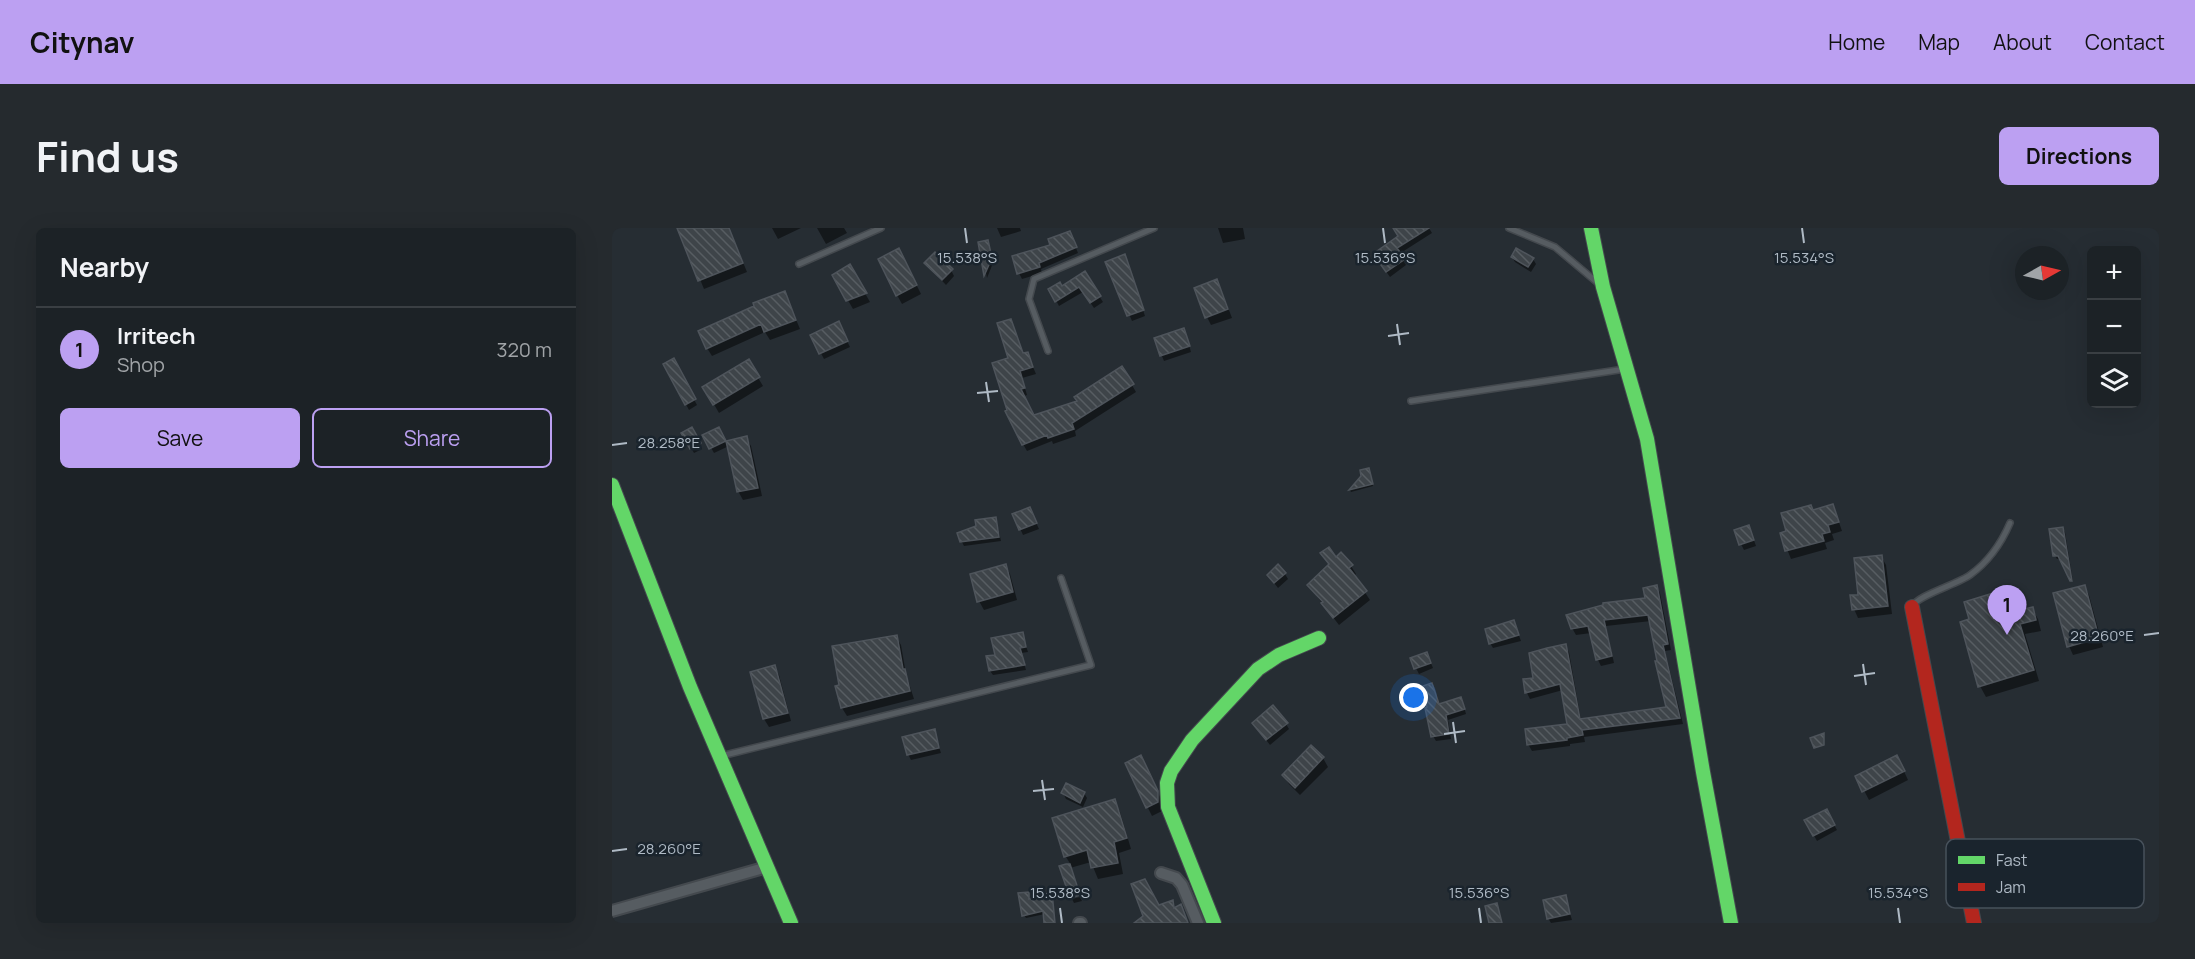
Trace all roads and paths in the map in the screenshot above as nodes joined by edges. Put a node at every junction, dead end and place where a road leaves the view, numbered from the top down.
1 (881, 228) edge
2 (1154, 228) edge
3 (1509, 228) edge
4 (1592, 228) edge
5 (799, 264) dead end
6 (1603, 286) junction
7 (1048, 351) dead end
8 (1626, 369) junction
9 (1411, 401) dead end
10 (612, 485) edge
11 (2010, 523) dead end
12 (1061, 578) dead end
13 (1912, 607) joint
14 (1319, 638) dead end
15 (720, 757) junction
16 (1958, 839) edge
17 (767, 867) junction
18 (1161, 873) dead end
19 (1971, 908) edge
20 (612, 911) edge
21 (791, 923) edge
22 (1198, 923) edge
23 (1214, 923) edge
24 (1731, 923) edge
25 (1974, 923) edge

1 - 5 lane
2 - 7 lane
3 - 6 lane
4 - 6 street
6 - 8 street
8 - 9 lane
8 - 24 street
10 - 15 street
11 - 13 lane
12 - 15 lane
13 - 16 street
14 - 23 street
15 - 17 street
17 - 20 street
17 - 21 street
18 - 22 street
19 - 25 street

